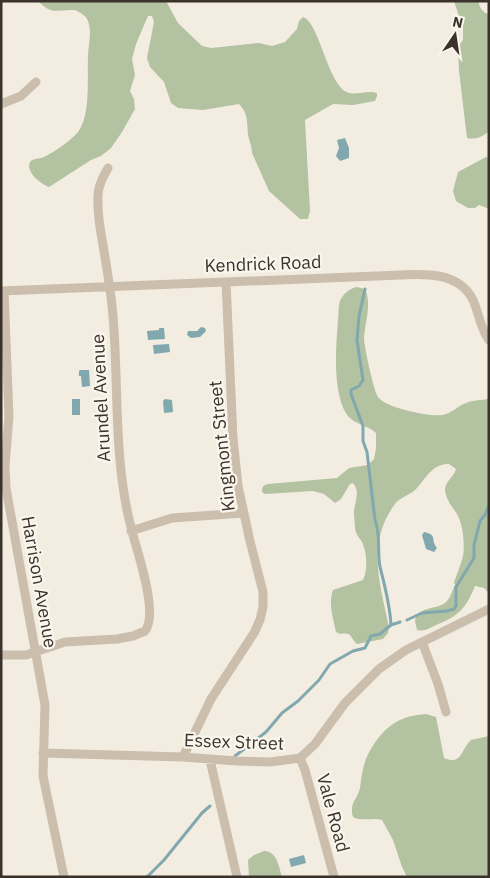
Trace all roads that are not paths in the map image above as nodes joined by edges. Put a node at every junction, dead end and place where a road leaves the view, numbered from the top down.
1 (36, 82) dead end
2 (1, 104) edge
3 (108, 168) dead end
4 (226, 282) junction
5 (110, 287) junction
6 (3, 291) edge
7 (489, 340) edge
8 (244, 512) junction
9 (131, 531) junction
10 (489, 610) edge
11 (422, 642) junction
12 (35, 653) junction
13 (1, 655) edge
14 (446, 712) dead end
15 (43, 753) junction
16 (182, 756) junction
17 (300, 758) junction
18 (210, 760) junction
19 (64, 877) edge
20 (237, 877) edge
21 (334, 877) edge

1 - 2 street
3 - 5 street, Arundel Avenue
4 - 5 street, Kendrick Road
4 - 7 street, Kendrick Road
4 - 8 street, Kingmont Street
5 - 6 street, Kendrick Road
5 - 9 street, Arundel Avenue
6 - 12 street, Harrison Avenue
8 - 9 street
8 - 16 street, Kingmont Street
9 - 12 street, Arundel Avenue
10 - 11 street, Essex Street
11 - 14 street
11 - 17 street, Essex Street
12 - 13 street
12 - 15 street, Harrison Avenue
15 - 16 street, Essex Street
15 - 19 street, Harrison Avenue
16 - 18 street, Essex Street
17 - 18 street, Essex Street
17 - 21 street, Vale Road
18 - 20 street

